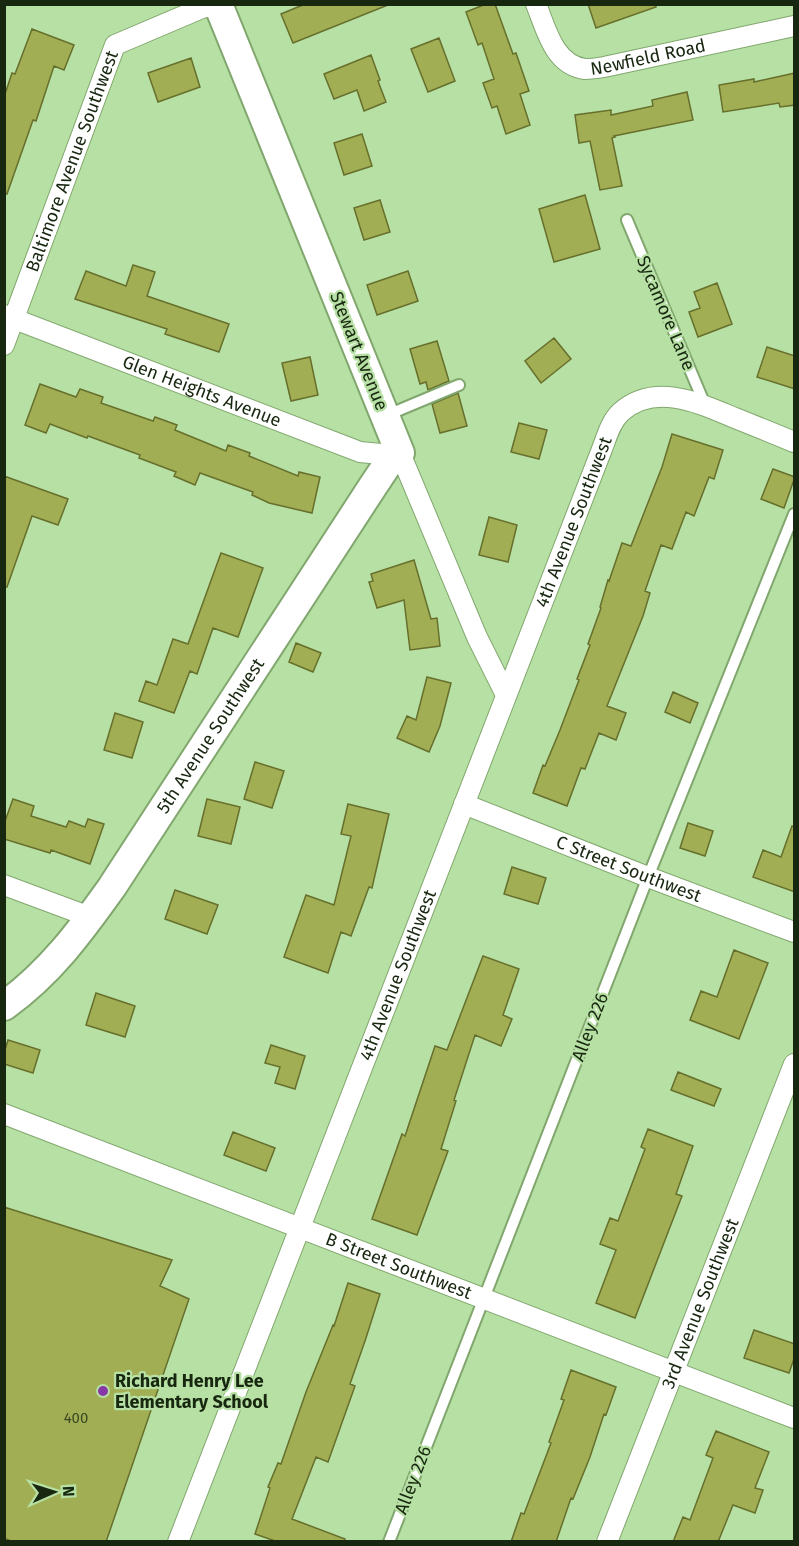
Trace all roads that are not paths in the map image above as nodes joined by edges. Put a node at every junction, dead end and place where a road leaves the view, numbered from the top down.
1 (217, 4) edge
2 (536, 4) edge
3 (795, 26) edge
4 (627, 220) dead end
5 (9, 317) edge
6 (4, 345) edge
7 (459, 385) dead end
8 (705, 405) junction
9 (385, 416) junction
10 (795, 442) edge
11 (400, 453) junction
12 (795, 514) edge
13 (506, 696) junction
14 (464, 804) junction
15 (648, 877) junction
16 (4, 885) edge
17 (90, 917) junction
18 (795, 932) edge
19 (4, 1006) edge
20 (795, 1064) edge
21 (4, 1114) edge
22 (300, 1227) junction
23 (484, 1298) junction
24 (674, 1372) junction
25 (795, 1418) edge
26 (178, 1542) edge
27 (388, 1542) edge
28 (607, 1542) edge

1 - 5 street, Baltimore Avenue Southwest
1 - 9 street, Stewart Avenue
2 - 3 street, Newfield Road
4 - 8 lane, Sycamore Lane
5 - 6 street, Baltimore Avenue Southwest
5 - 11 street, Glen Heights Avenue
7 - 9 lane
8 - 10 street
8 - 13 street, 4th Avenue Southwest
9 - 11 street, Stewart Avenue
11 - 13 street, Stewart Avenue
11 - 17 street, 5th Avenue Southwest
12 - 15 lane, Alley 226
13 - 14 street, 4th Avenue Southwest
14 - 15 street, C Street Southwest
14 - 22 street, 4th Avenue Southwest
15 - 18 street, C Street Southwest
15 - 23 lane, Alley 226
16 - 17 street
17 - 19 street, 5th Avenue Southwest
20 - 24 street, 3rd Avenue Southwest
21 - 22 street, B Street Southwest
22 - 23 street, B Street Southwest
22 - 26 street, 4th Avenue Southwest
23 - 24 street, B Street Southwest
23 - 27 lane, Alley 226
24 - 25 street, B Street Southwest
24 - 28 street, 3rd Avenue Southwest

